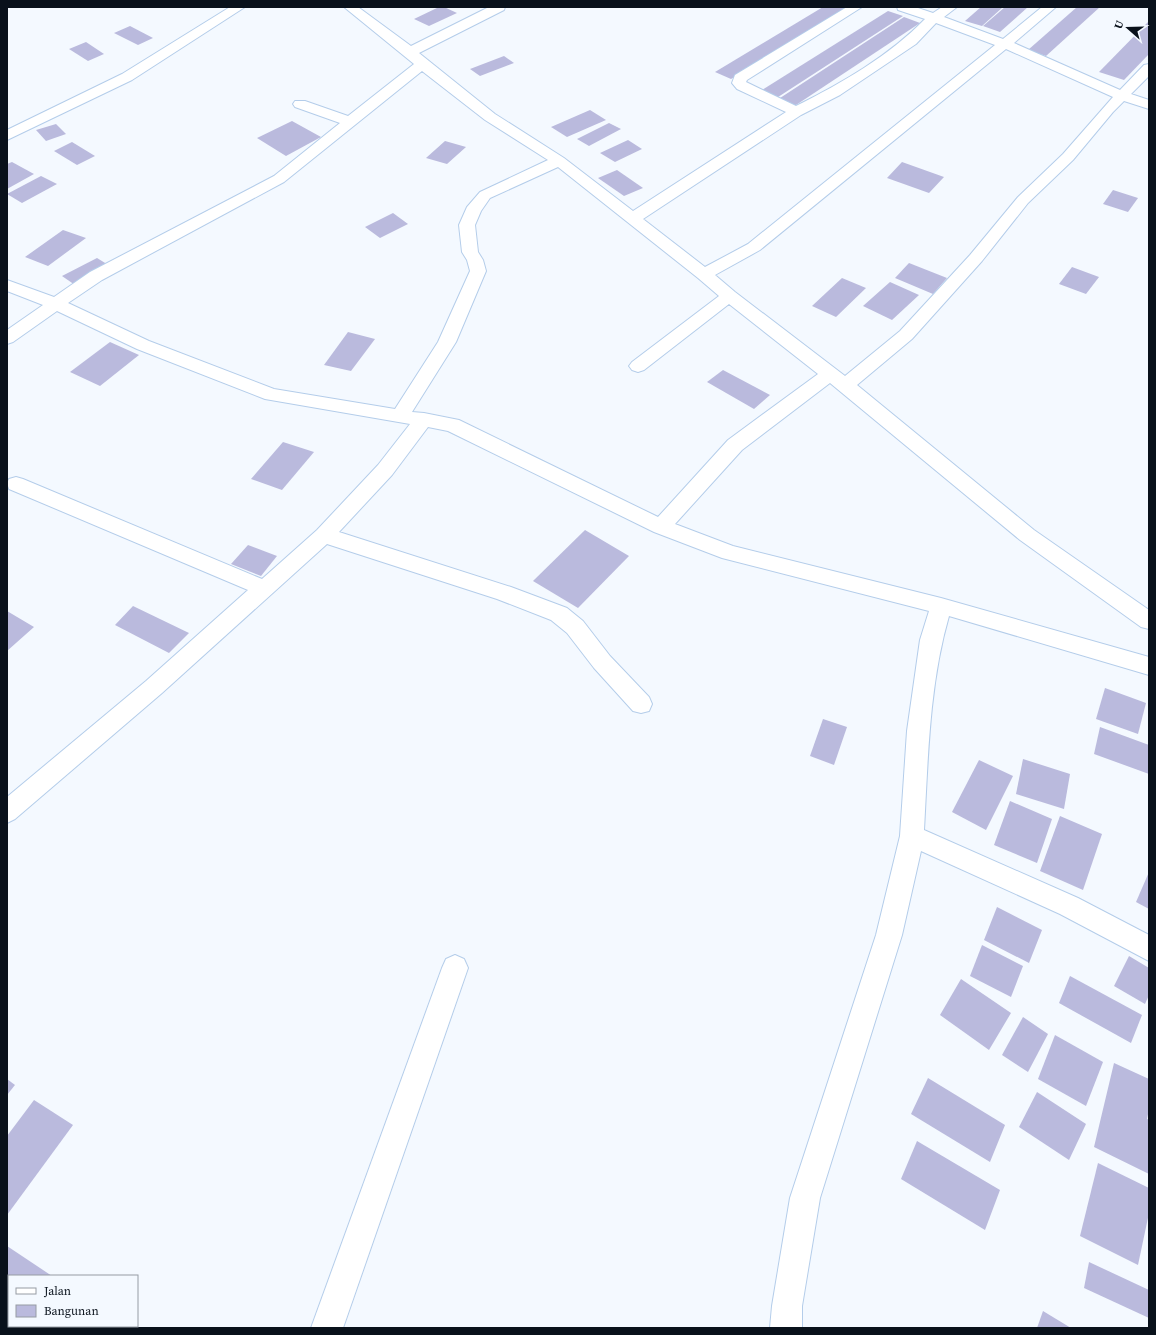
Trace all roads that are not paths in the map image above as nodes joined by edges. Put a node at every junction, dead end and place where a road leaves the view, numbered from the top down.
1 (239, 7) edge
2 (350, 7) edge
3 (499, 7) edge
4 (856, 7) edge
5 (903, 7) edge
6 (951, 7) edge
7 (1050, 7) edge
8 (933, 19) junction
9 (1005, 44) junction
10 (410, 52) junction
11 (422, 64) junction
12 (1149, 68) edge
13 (1122, 96) junction
14 (300, 104) dead end
15 (1149, 105) edge
16 (796, 112) junction
17 (350, 122) junction
18 (7, 136) edge
19 (559, 161) junction
20 (632, 219) junction
21 (704, 274) junction
22 (7, 285) edge
23 (729, 296) junction
24 (55, 304) junction
25 (7, 338) edge
26 (638, 366) dead end
27 (837, 380) junction
28 (400, 416) junction
29 (424, 419) junction
30 (16, 484) dead end
31 (661, 527) junction
32 (324, 535) junction
33 (263, 588) junction
34 (941, 606) junction
35 (1149, 621) edge
36 (1149, 666) edge
37 (641, 704) dead end
38 (7, 812) edge
39 (912, 836) junction
40 (1149, 949) edge
41 (455, 968) dead end
42 (327, 1328) edge
43 (786, 1328) edge

1 - 18 street
2 - 10 street
3 - 10 street
4 - 16 street
5 - 8 street
6 - 8 street
7 - 9 street
8 - 9 street
8 - 16 street
9 - 13 street
9 - 21 street
10 - 11 street
11 - 17 street
11 - 19 street
12 - 13 street
13 - 15 street
13 - 27 street
14 - 17 street
16 - 20 street
17 - 24 street
19 - 20 street
19 - 28 street
20 - 21 street
21 - 23 street
22 - 24 street
23 - 26 street
23 - 27 street
24 - 25 street
24 - 28 street
27 - 31 street
27 - 35 street
28 - 29 street
29 - 31 street
29 - 32 street
30 - 33 street
31 - 34 street
32 - 33 street
32 - 37 street
33 - 38 street
34 - 36 street
34 - 39 street
39 - 40 street
39 - 43 street
41 - 42 street

